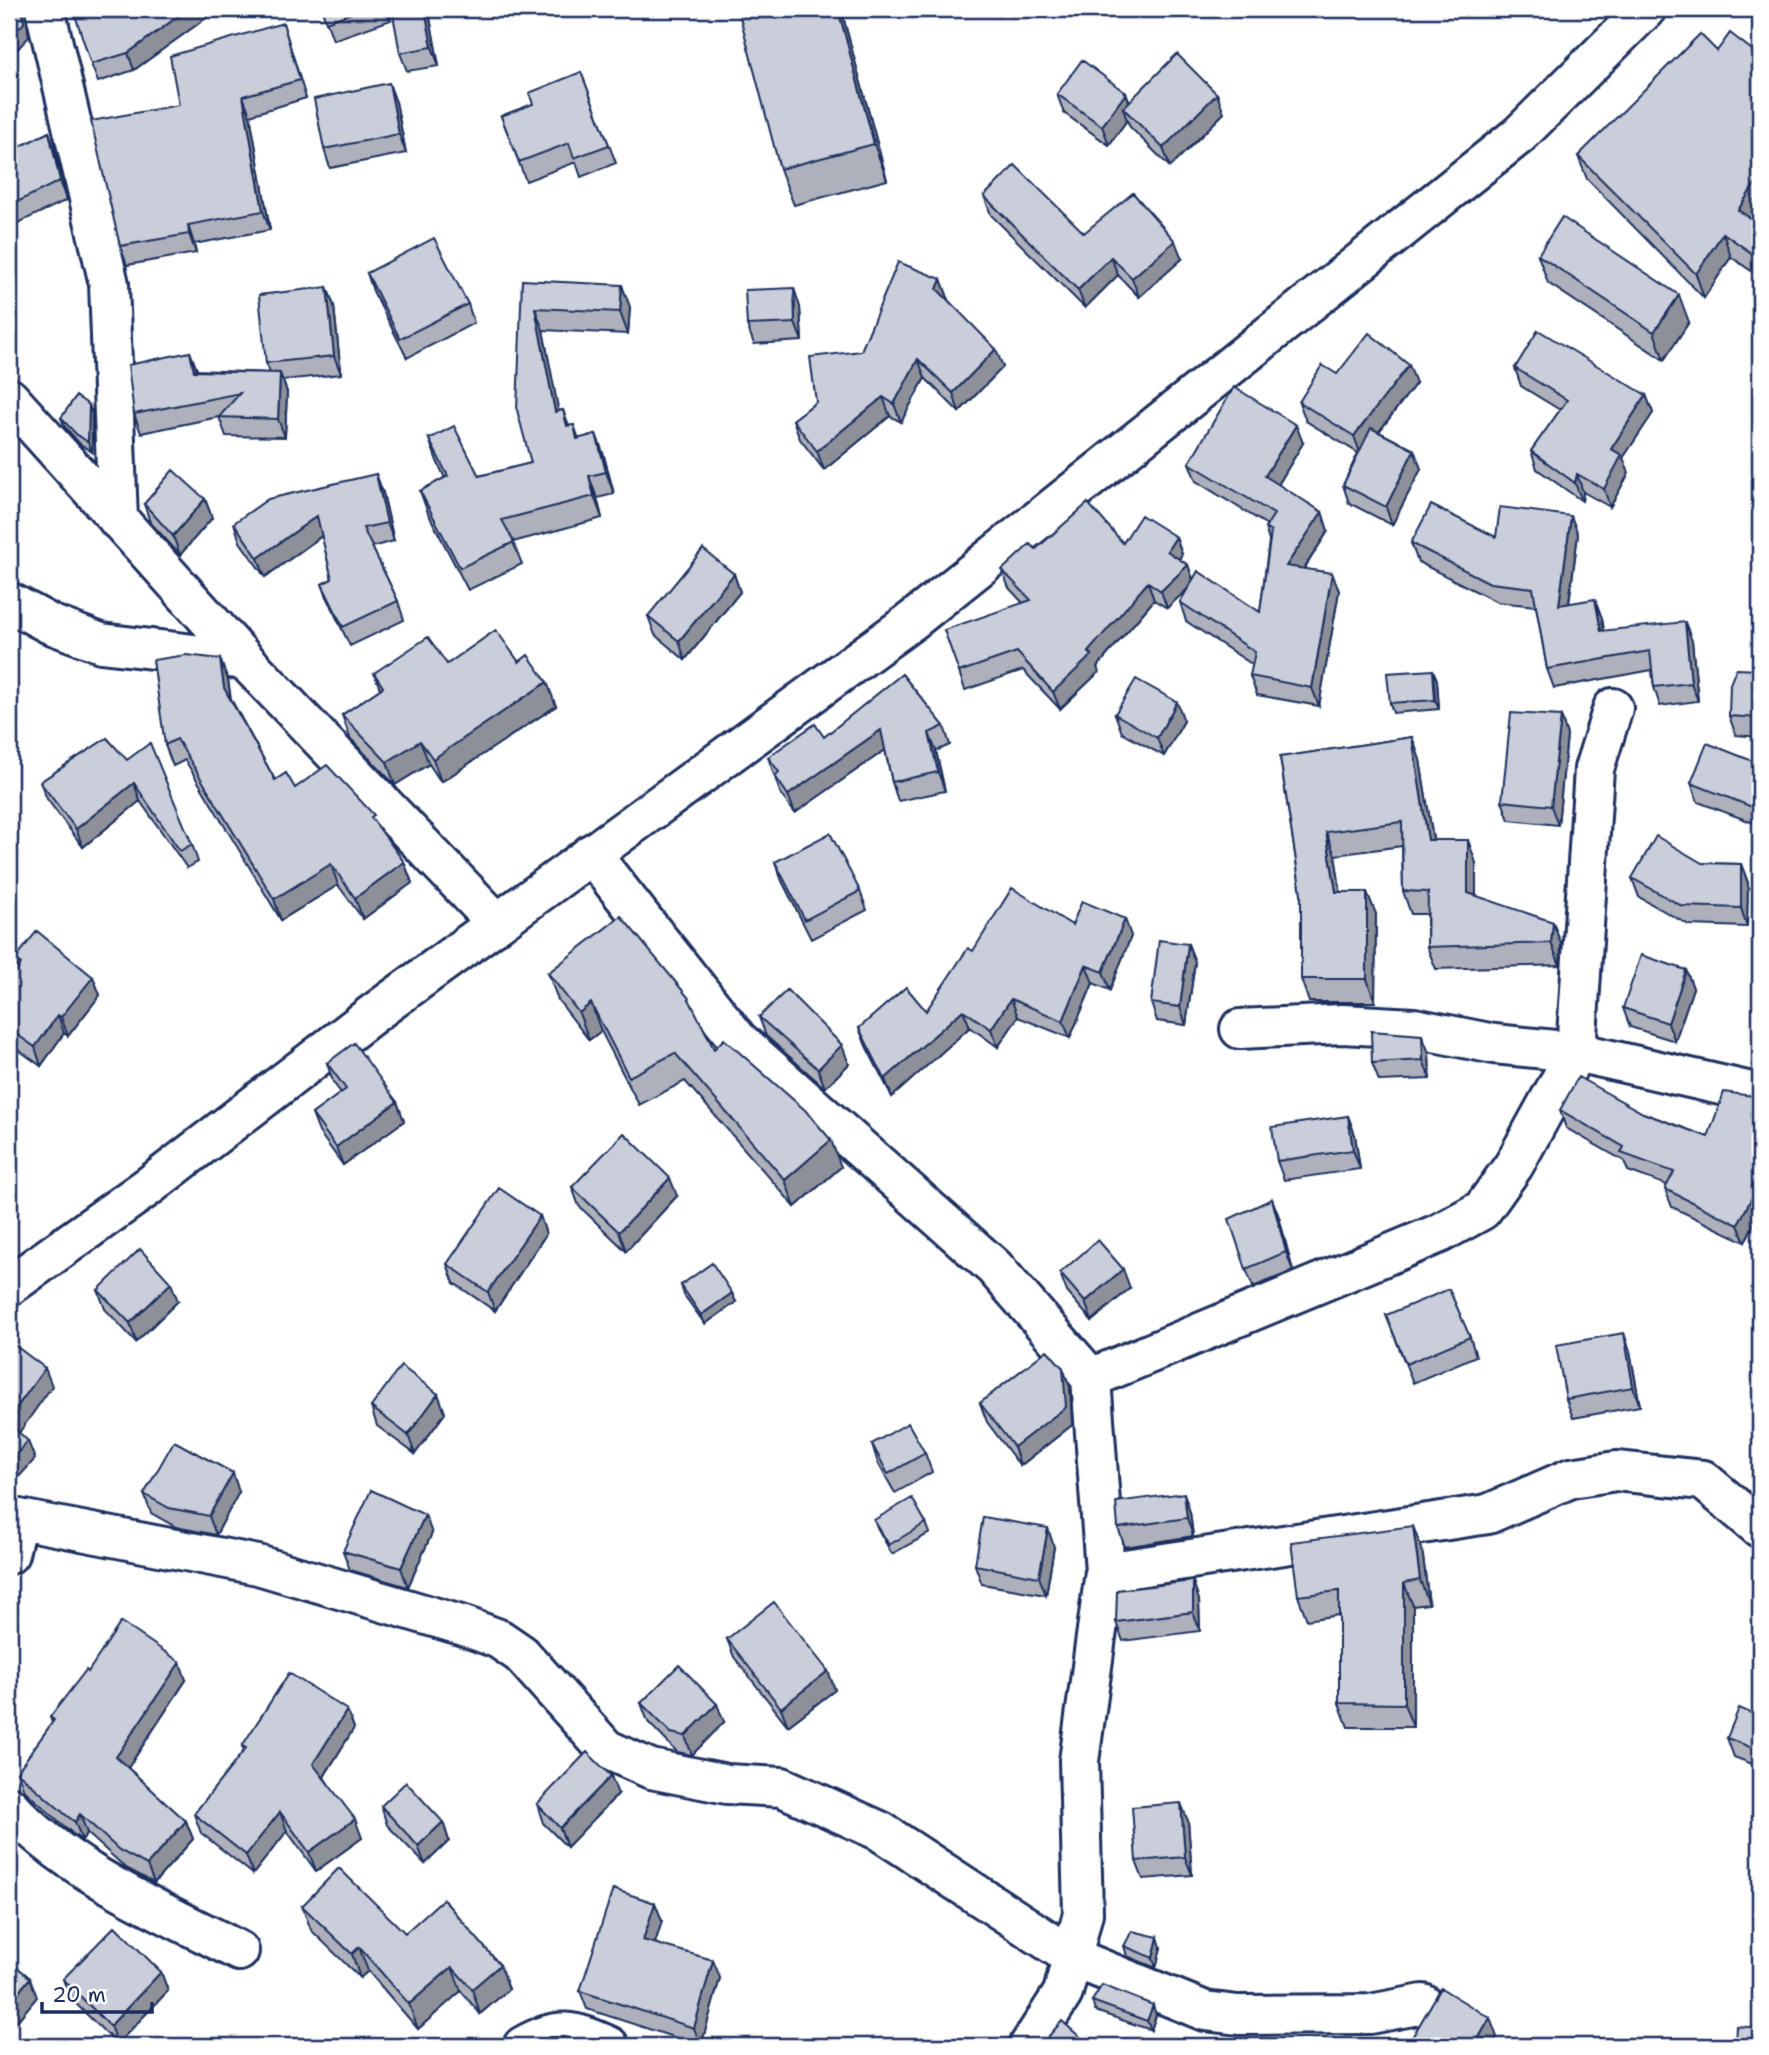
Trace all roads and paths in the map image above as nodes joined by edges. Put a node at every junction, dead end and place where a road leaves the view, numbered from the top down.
1 (45, 9) edge
2 (1646, 9) edge
3 (9, 398) edge
4 (118, 520) junction
5 (9, 602) edge
6 (245, 660) junction
7 (1612, 708) dead end
8 (591, 855) junction
9 (497, 923) junction
10 (1240, 1029) dead end
11 (1576, 1052) junction
12 (1760, 1094) edge
13 (9, 1286) edge
14 (1091, 1378) junction
15 (1760, 1528) edge
16 (11, 1531) edge
17 (1105, 1572) junction
18 (9, 1806) edge
19 (239, 1951) dead end
20 (1074, 1958) junction
21 (1423, 2004) dead end
22 (523, 2046) edge
23 (609, 2046) edge
24 (1029, 2046) edge

1 - 4 street
2 - 8 street
3 - 4 street
4 - 6 street
5 - 6 street
6 - 9 street
7 - 11 street
8 - 9 street
8 - 14 street
9 - 13 street
10 - 11 street
11 - 12 street
11 - 14 street
14 - 17 street
15 - 17 street
16 - 20 street
17 - 20 street
18 - 19 street
20 - 21 street
20 - 24 street
22 - 23 street

